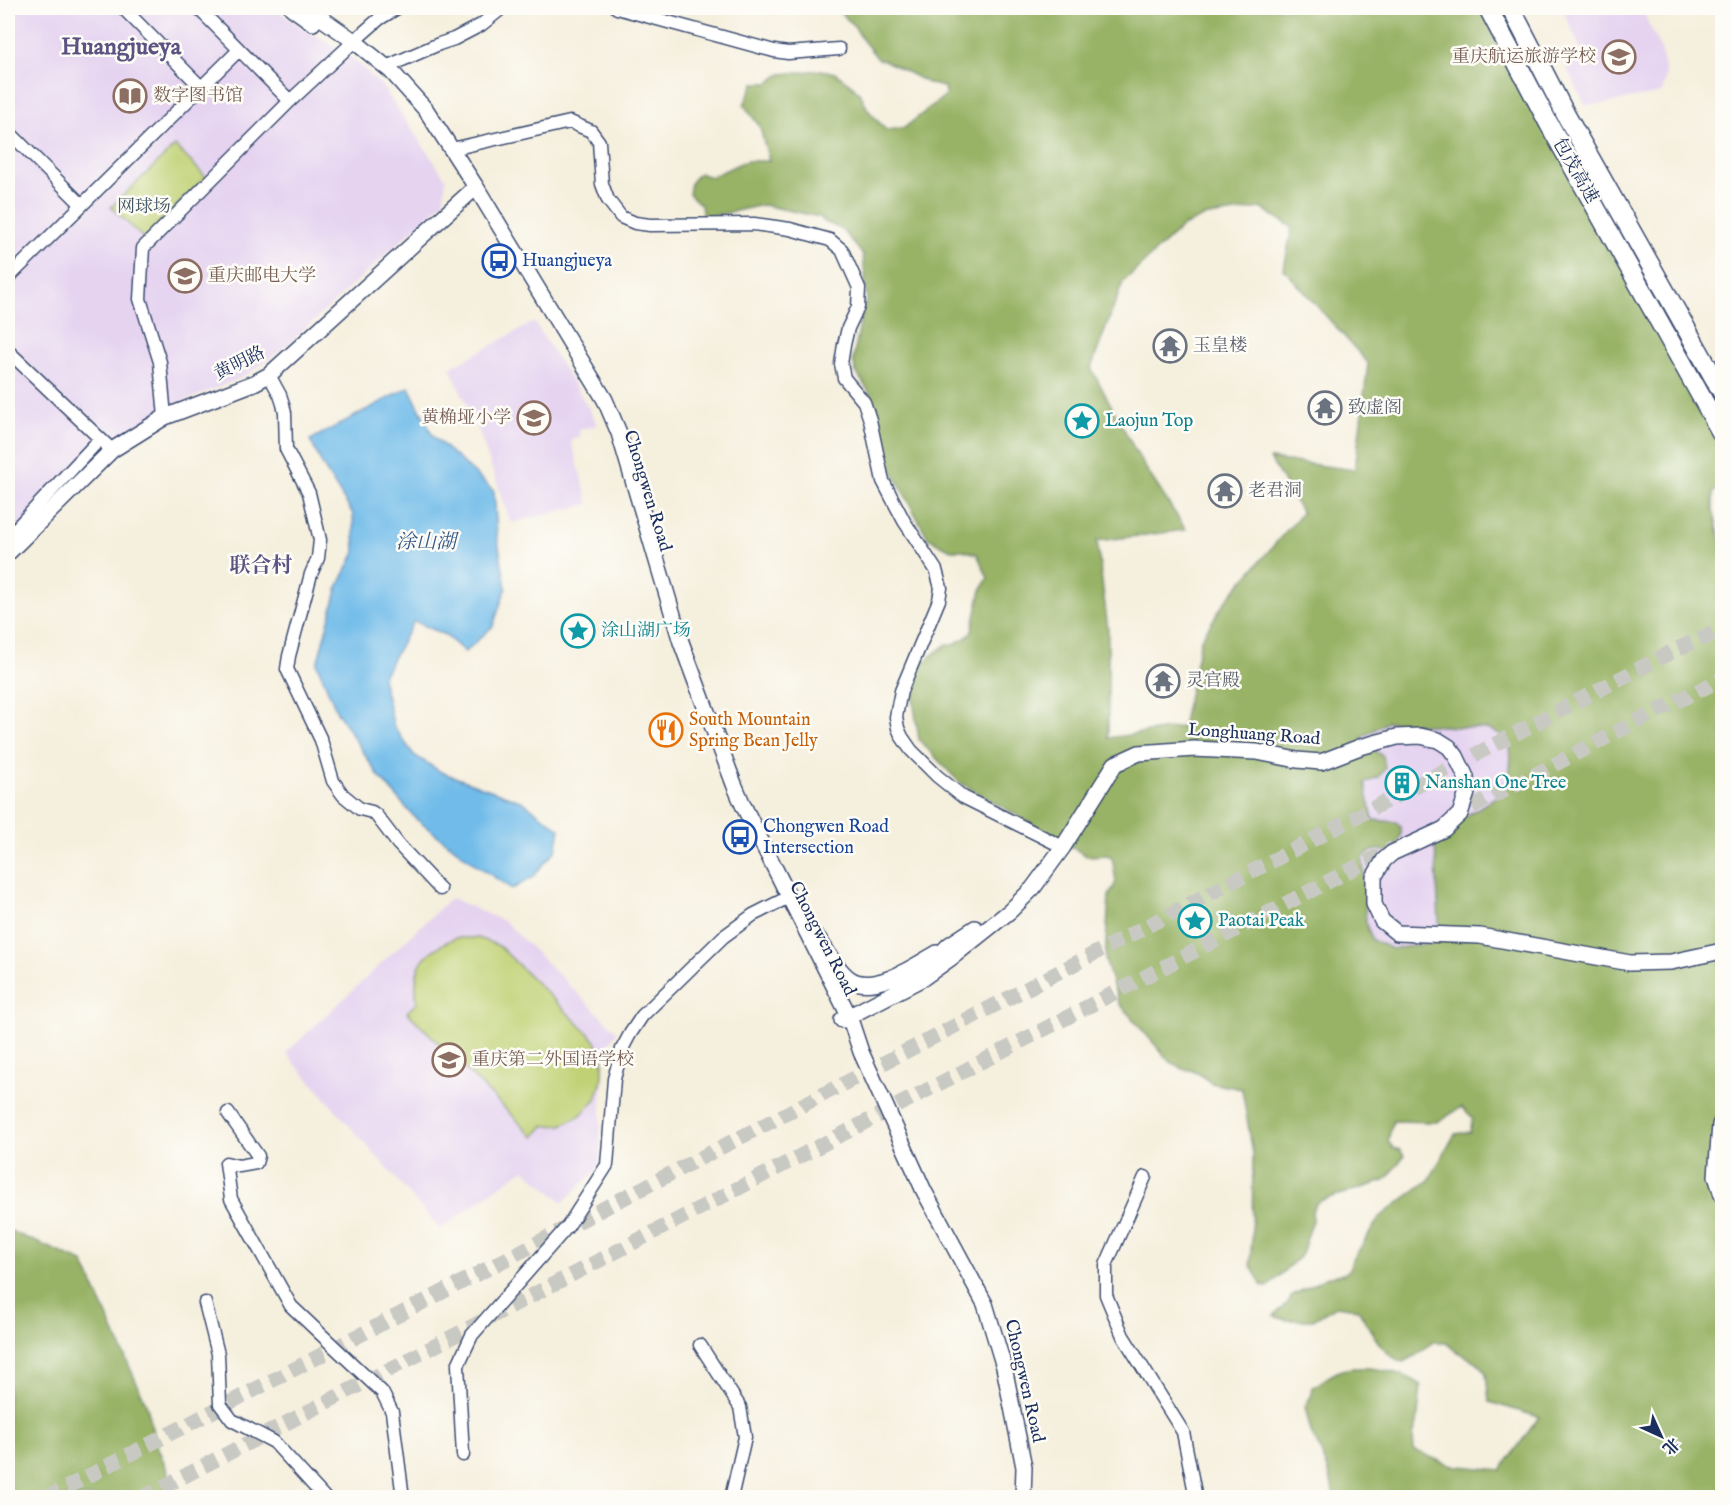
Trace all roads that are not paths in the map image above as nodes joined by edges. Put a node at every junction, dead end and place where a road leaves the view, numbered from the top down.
1 (123, 8) edge
2 (198, 8) edge
3 (292, 8) edge
4 (307, 8) edge
5 (397, 8) edge
6 (502, 8) edge
7 (617, 8) edge
8 (1488, 8) edge
9 (1511, 8) edge
10 (351, 44) junction
11 (239, 50) junction
12 (839, 50) dead end
13 (386, 67) junction
14 (201, 87) junction
15 (290, 101) junction
16 (8, 130) edge
17 (452, 149) junction
18 (472, 190) junction
19 (82, 205) junction
20 (8, 278) edge
21 (8, 351) edge
22 (269, 375) junction
23 (1722, 392) edge
24 (165, 417) junction
25 (1722, 434) edge
26 (100, 439) junction
27 (112, 450) junction
28 (8, 537) edge
29 (8, 553) edge
30 (1063, 847) junction
31 (440, 889) dead end
32 (785, 899) junction
33 (956, 947) junction
34 (1722, 951) edge
35 (844, 1015) junction
36 (228, 1113) dead end
37 (1722, 1121) edge
38 (1145, 1177) dead end
39 (1722, 1195) edge
40 (205, 1303) dead end
41 (700, 1345) dead end
42 (463, 1455) dead end
43 (325, 1497) edge
44 (403, 1497) edge
45 (730, 1497) edge
46 (1023, 1497) edge
47 (1196, 1497) edge

1 - 14 street
2 - 11 street
3 - 10 main road, Chongwen Road
4 - 10 main road, Chongwen Road
5 - 10 street
6 - 13 street
7 - 12 street
8 - 25 highway, 包茂高速
9 - 23 highway, 包茂高速
10 - 13 main road, Chongwen Road
10 - 15 street
10 - 18 main road, Chongwen Road
11 - 14 street
11 - 15 street
13 - 17 main road, Chongwen Road
14 - 19 street
15 - 24 street
16 - 19 street
17 - 18 main road, Chongwen Road
17 - 30 street
18 - 22 main road, 黄明路
18 - 32 main road, Chongwen Road
19 - 20 street
21 - 26 street
22 - 24 main road, 黄明路
22 - 31 street
24 - 27 main road, 黄明路
26 - 27 street
26 - 28 street
27 - 29 main road, 黄明路
30 - 33 main road, Longhuang Road
30 - 34 main road, Longhuang Road
32 - 33 main road
32 - 35 main road, Chongwen Road
32 - 42 street
33 - 35 main road, Longhuang Road
35 - 46 main road, Chongwen Road
36 - 44 street
37 - 39 main road
38 - 47 street
40 - 43 street
41 - 45 street

